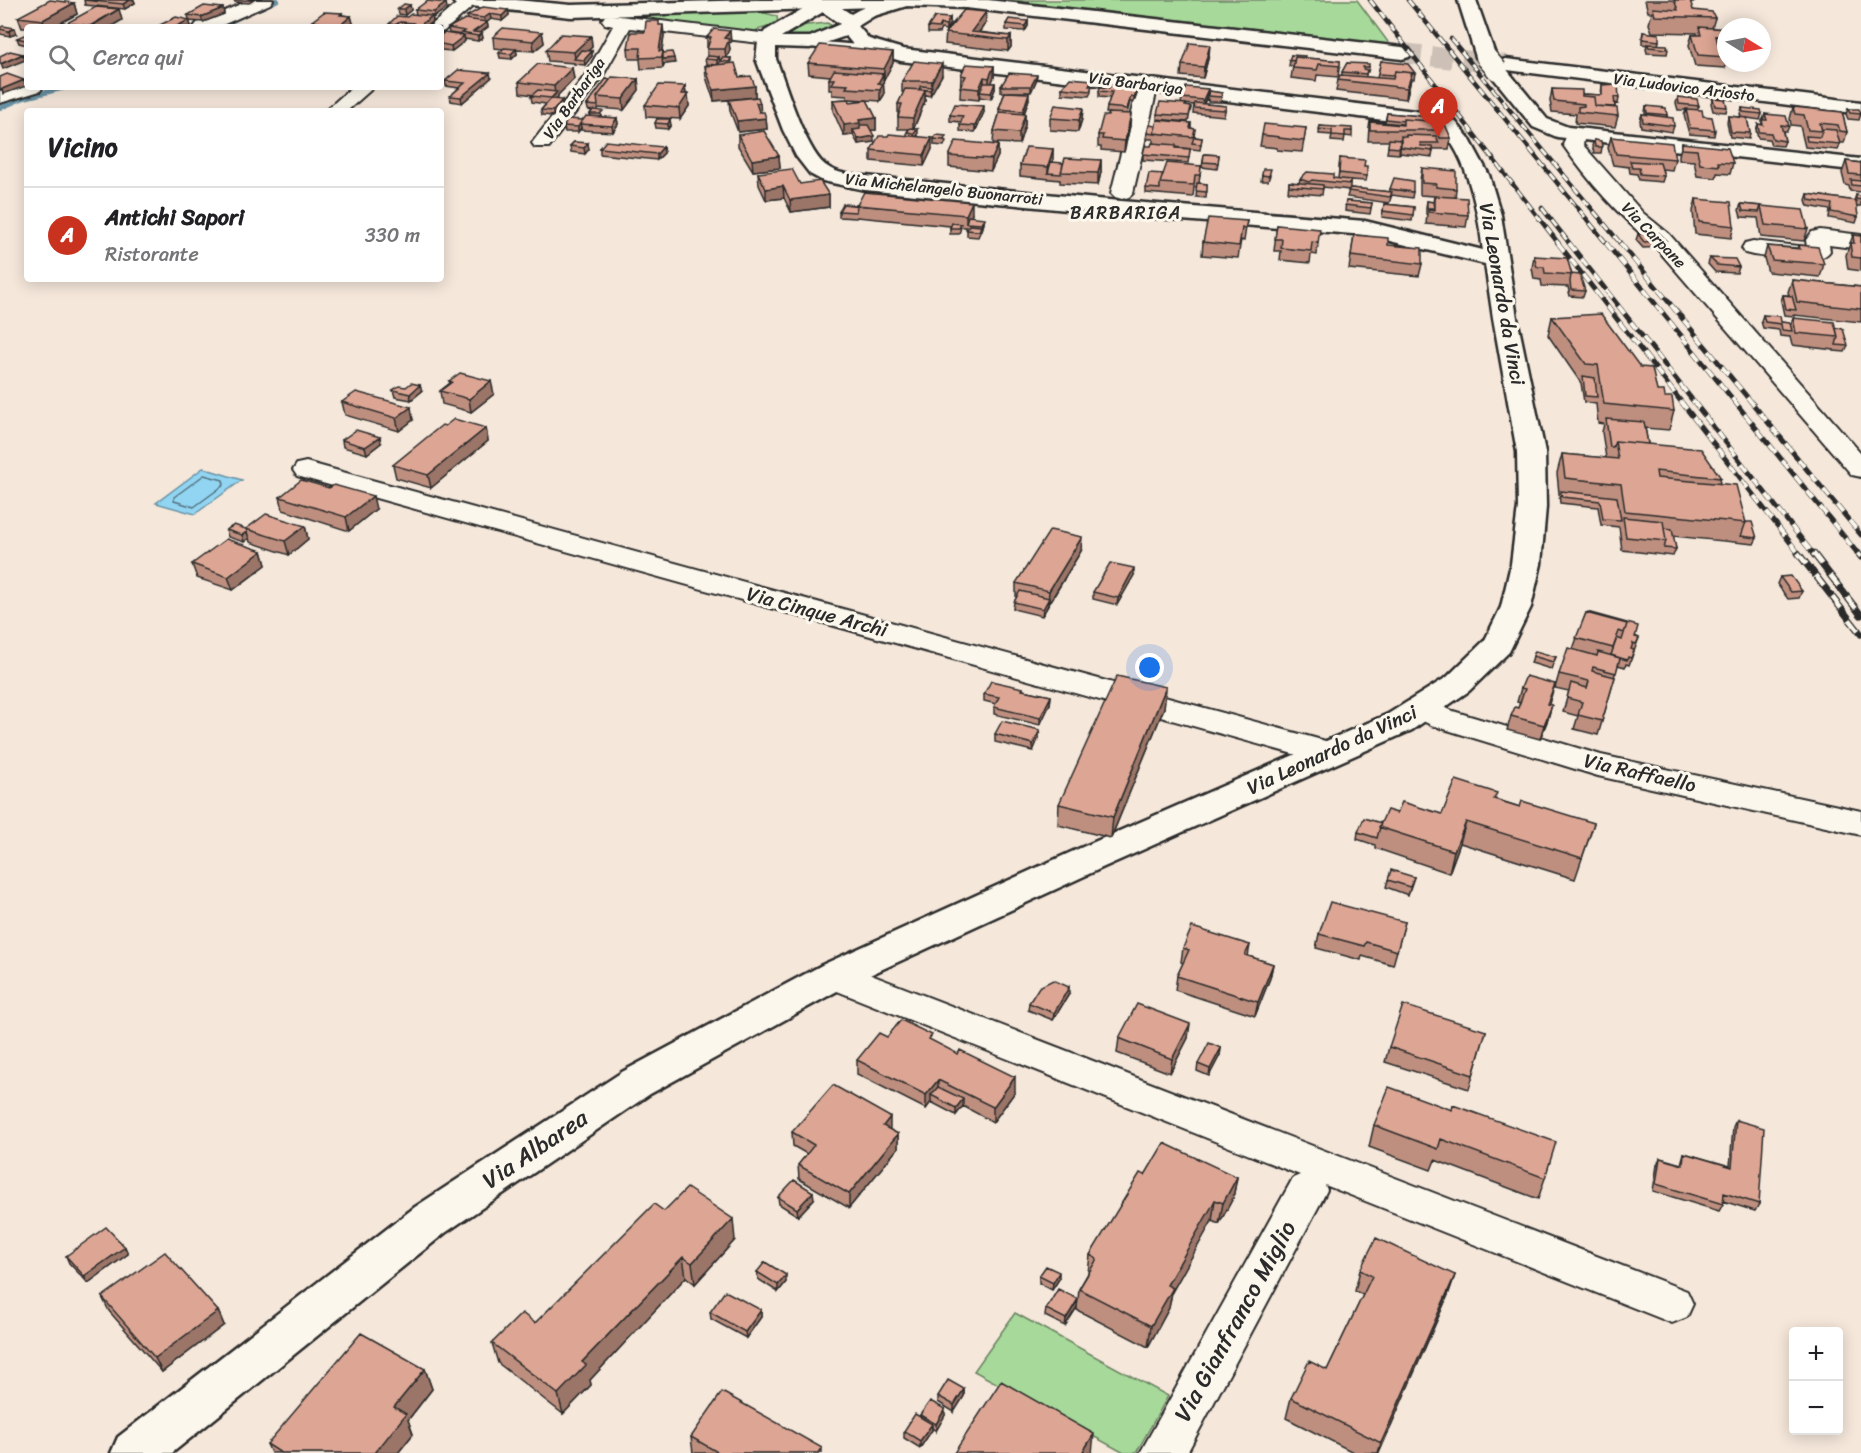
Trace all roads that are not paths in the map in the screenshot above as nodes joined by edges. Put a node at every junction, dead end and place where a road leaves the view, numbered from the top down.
1 (264, 0) edge
2 (1467, 0) edge
3 (465, 1) edge
4 (904, 2) edge
5 (824, 4) junction
6 (753, 6) junction
7 (210, 24) edge
8 (441, 24) edge
9 (791, 24) junction
10 (849, 25) junction
11 (768, 39) junction
12 (802, 43) junction
13 (870, 47) junction
14 (1402, 53) tunnel mouth
15 (1497, 65) junction
16 (1146, 84) junction
17 (24, 90) edge
18 (360, 90) edge
19 (0, 97) edge
20 (339, 108) edge
21 (1861, 108) edge
22 (1438, 120) joint
23 (1575, 135) junction
24 (542, 143) dead end
25 (1861, 165) edge
26 (1122, 193) dead end
27 (1861, 242) edge
28 (1753, 248) dead end
29 (1497, 260) junction
30 (1861, 469) edge
31 (306, 470) dead end
32 (1424, 709) junction
33 (1329, 753) junction
34 (1861, 823) edge
35 (977, 910) joint
36 (835, 975) junction
37 (1307, 1190) dead end
38 (1672, 1304) dead end
39 (135, 1453) edge
40 (1163, 1453) edge

1 - 7 street
2 - 15 street
3 - 6 street, Via Barbariga
3 - 8 street
4 - 5 street, Via Barbariga
4 - 10 street, Via Barbariga
4 - 14 street, Via Barbariga
5 - 6 street, Via Barbariga
5 - 9 street, Via Barbariga
5 - 10 street, Via Barbariga
6 - 9 street, Via Barbariga
9 - 10 street
9 - 11 street, Via Barbariga
10 - 12 street, Via Barbariga
10 - 13 street, Via Barbariga
11 - 12 street, Via Barbariga
11 - 24 street, Via Barbariga
11 - 29 street, Via Michelangelo Buonarroti
12 - 13 lane, Via Barbariga
13 - 16 street, Via Barbariga
15 - 21 street, Via Ludovico Ariosto
15 - 23 street
16 - 22 street, Via Barbariga
16 - 26 street
17 - 19 street
18 - 20 street
22 - 29 street, Via Leonardo da Vinci
23 - 25 street
23 - 30 street, Via Carpane
27 - 28 street
29 - 32 street, Via Leonardo da Vinci
31 - 33 street, Via Cinque Archi
32 - 33 street, Via Leonardo da Vinci
32 - 34 street, Via Raffaello
33 - 35 street, Via Leonardo da Vinci
35 - 36 street, Via Albarea
36 - 38 street
36 - 39 street, Via Albarea
37 - 40 street, Via Gianfranco Miglio

